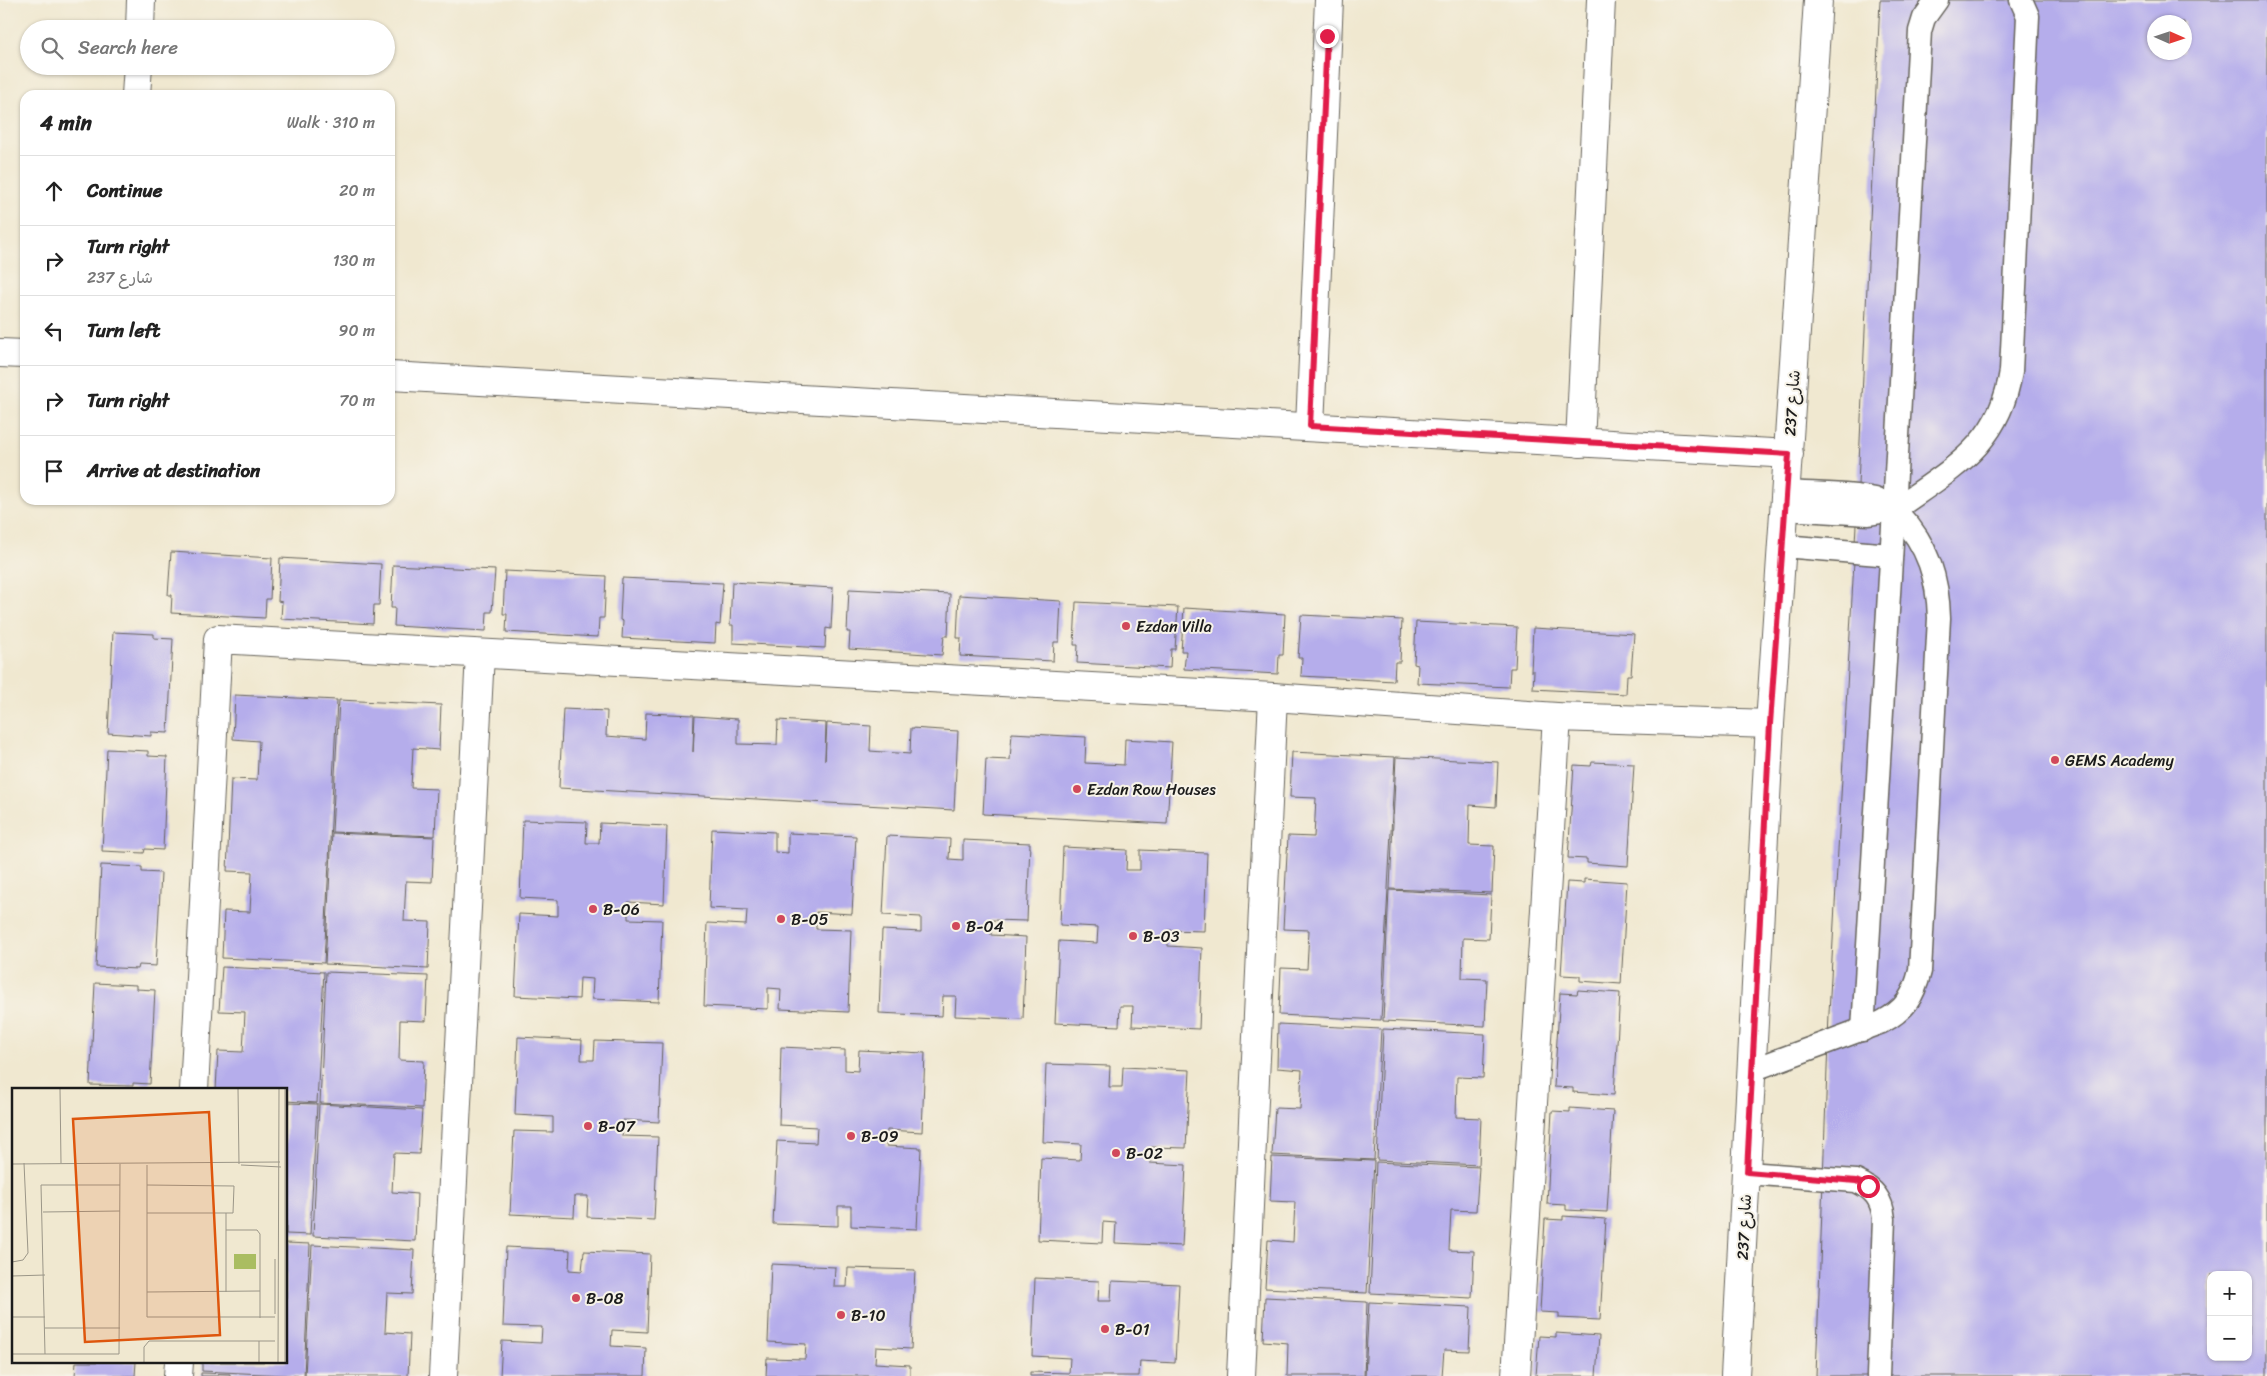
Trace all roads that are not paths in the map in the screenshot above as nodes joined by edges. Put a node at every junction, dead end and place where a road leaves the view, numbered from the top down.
1 (141, 0) edge
2 (1329, 0) edge
3 (1601, 0) edge
4 (1818, 0) edge
5 (1937, 0) edge
6 (2021, 0) edge
7 (140, 20) edge
8 (137, 75) edge
9 (136, 90) edge
10 (0, 353) edge
11 (20, 354) edge
12 (395, 376) edge
13 (1310, 426) junction
14 (1580, 443) junction
15 (1789, 454) junction
16 (1785, 501) junction
17 (1894, 510) junction
18 (1783, 546) junction
19 (1891, 555) junction
20 (480, 654) junction
21 (1273, 697) junction
22 (1557, 718) junction
23 (1770, 724) junction
24 (1863, 1030) junction
25 (1752, 1070) junction
26 (194, 1088) edge
27 (1747, 1172) junction
28 (443, 1376) edge
29 (1241, 1376) edge
30 (1516, 1376) edge
31 (1735, 1376) edge
32 (1878, 1376) edge

1 - 7 street
2 - 13 street
3 - 14 street
4 - 15 street, شارع 237
5 - 17 lane
6 - 17 lane
8 - 9 street
10 - 11 street
12 - 13 street
13 - 14 street
14 - 15 street
15 - 16 street, شارع 237
16 - 17 lane
16 - 18 street, شارع 237
17 - 19 lane
17 - 24 lane
18 - 19 lane
18 - 23 street, شارع 237
19 - 24 lane
20 - 21 street
20 - 26 street
20 - 28 street
21 - 22 street
21 - 29 street
22 - 23 street
22 - 30 street
23 - 25 street, شارع 237
24 - 25 lane
25 - 27 street, شارع 237
27 - 31 street, شارع 237
27 - 32 lane

